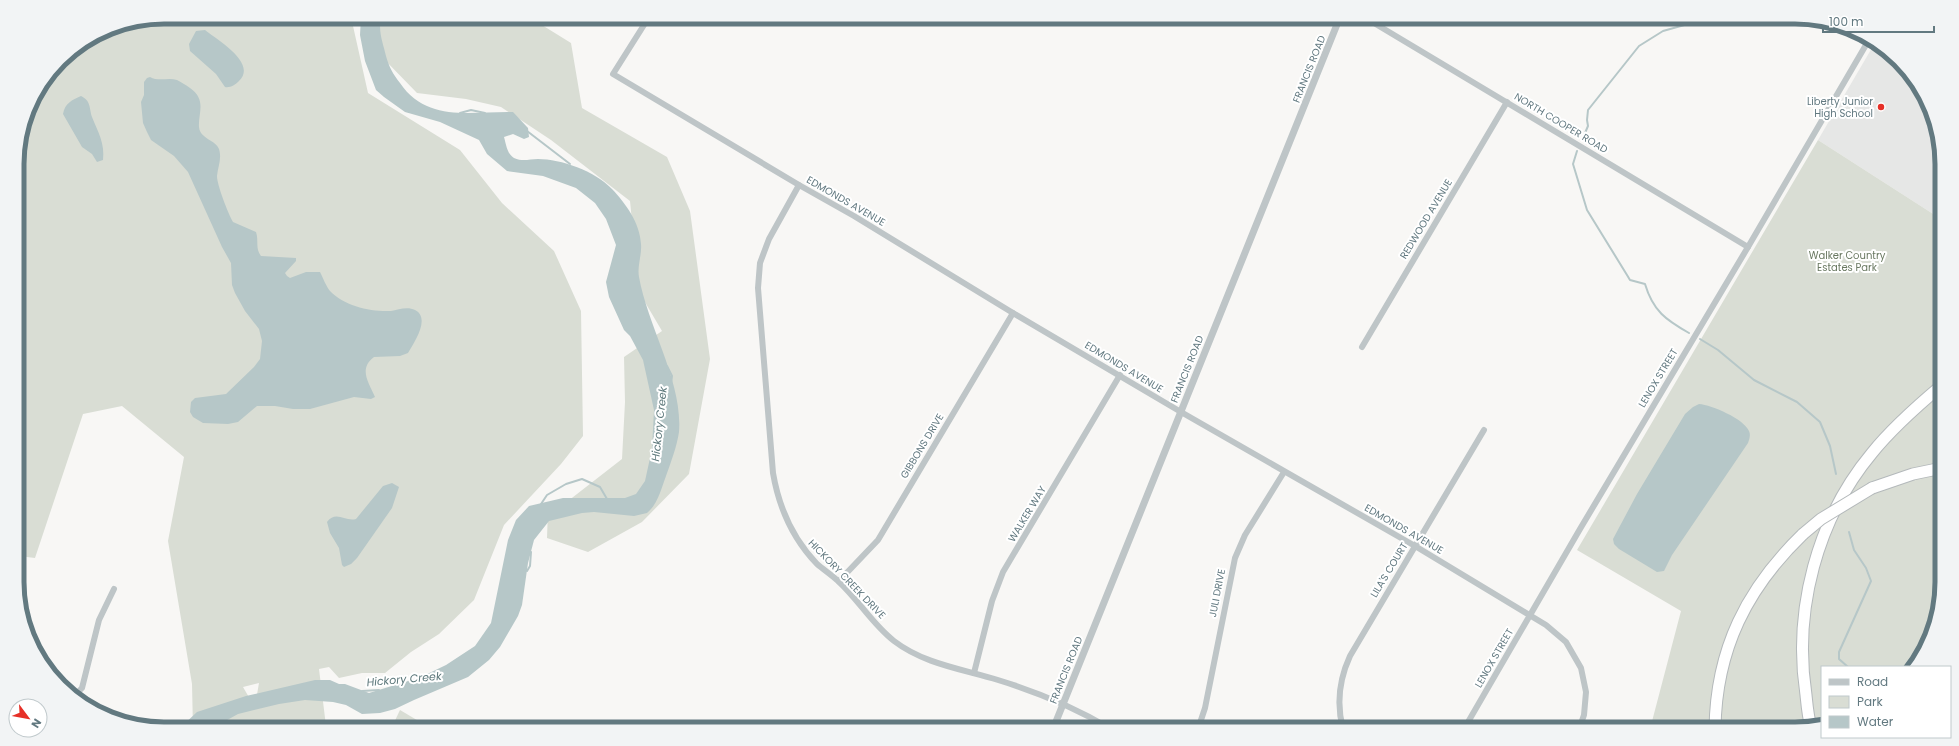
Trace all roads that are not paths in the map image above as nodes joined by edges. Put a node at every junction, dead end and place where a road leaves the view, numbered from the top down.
1 (645, 24) edge
2 (1337, 24) edge
3 (1376, 24) edge
4 (1867, 44) edge
5 (1507, 102) junction
6 (799, 185) junction
7 (1748, 247) junction
8 (1013, 313) junction
9 (1362, 347) dead end
10 (1120, 375) junction
11 (1935, 391) edge
12 (1181, 412) junction
13 (1484, 430) dead end
14 (1935, 469) edge
15 (1284, 472) junction
16 (1415, 546) junction
17 (839, 581) junction
18 (114, 590) dead end
19 (1531, 615) junction
20 (974, 672) junction
21 (78, 692) edge
22 (1063, 704) junction
23 (1810, 721) edge
24 (1056, 722) edge
25 (1099, 722) edge
26 (1200, 722) edge
27 (1341, 722) edge
28 (1468, 722) edge
29 (1582, 722) edge
30 (1715, 722) edge

1 - 6 street, EDMONDS AVENUE
2 - 12 street, FRANCIS ROAD
3 - 5 street, NORTH COOPER ROAD
4 - 7 street, LENOX STREET
5 - 7 street, NORTH COOPER ROAD
5 - 9 street, REDWOOD AVENUE
6 - 8 street, EDMONDS AVENUE
6 - 17 street, HICKORY CREEK DRIVE
7 - 19 street, LENOX STREET
8 - 10 street, EDMONDS AVENUE
8 - 17 street, GIBBONS DRIVE
10 - 12 street, EDMONDS AVENUE
10 - 20 street, WALKER WAY
11 - 23 highway
12 - 15 street, EDMONDS AVENUE
12 - 22 street, FRANCIS ROAD
13 - 16 street, LILA'S COURT
14 - 30 highway, bridge
15 - 16 street, EDMONDS AVENUE
15 - 26 street, JULI DRIVE
16 - 19 street, EDMONDS AVENUE
16 - 27 street, LILA'S COURT
17 - 20 street, HICKORY CREEK DRIVE
18 - 21 street
19 - 28 street, LENOX STREET
19 - 29 street, EDMONDS AVENUE
20 - 22 street, HICKORY CREEK DRIVE
22 - 24 street, FRANCIS ROAD
22 - 25 street, HICKORY CREEK DRIVE

